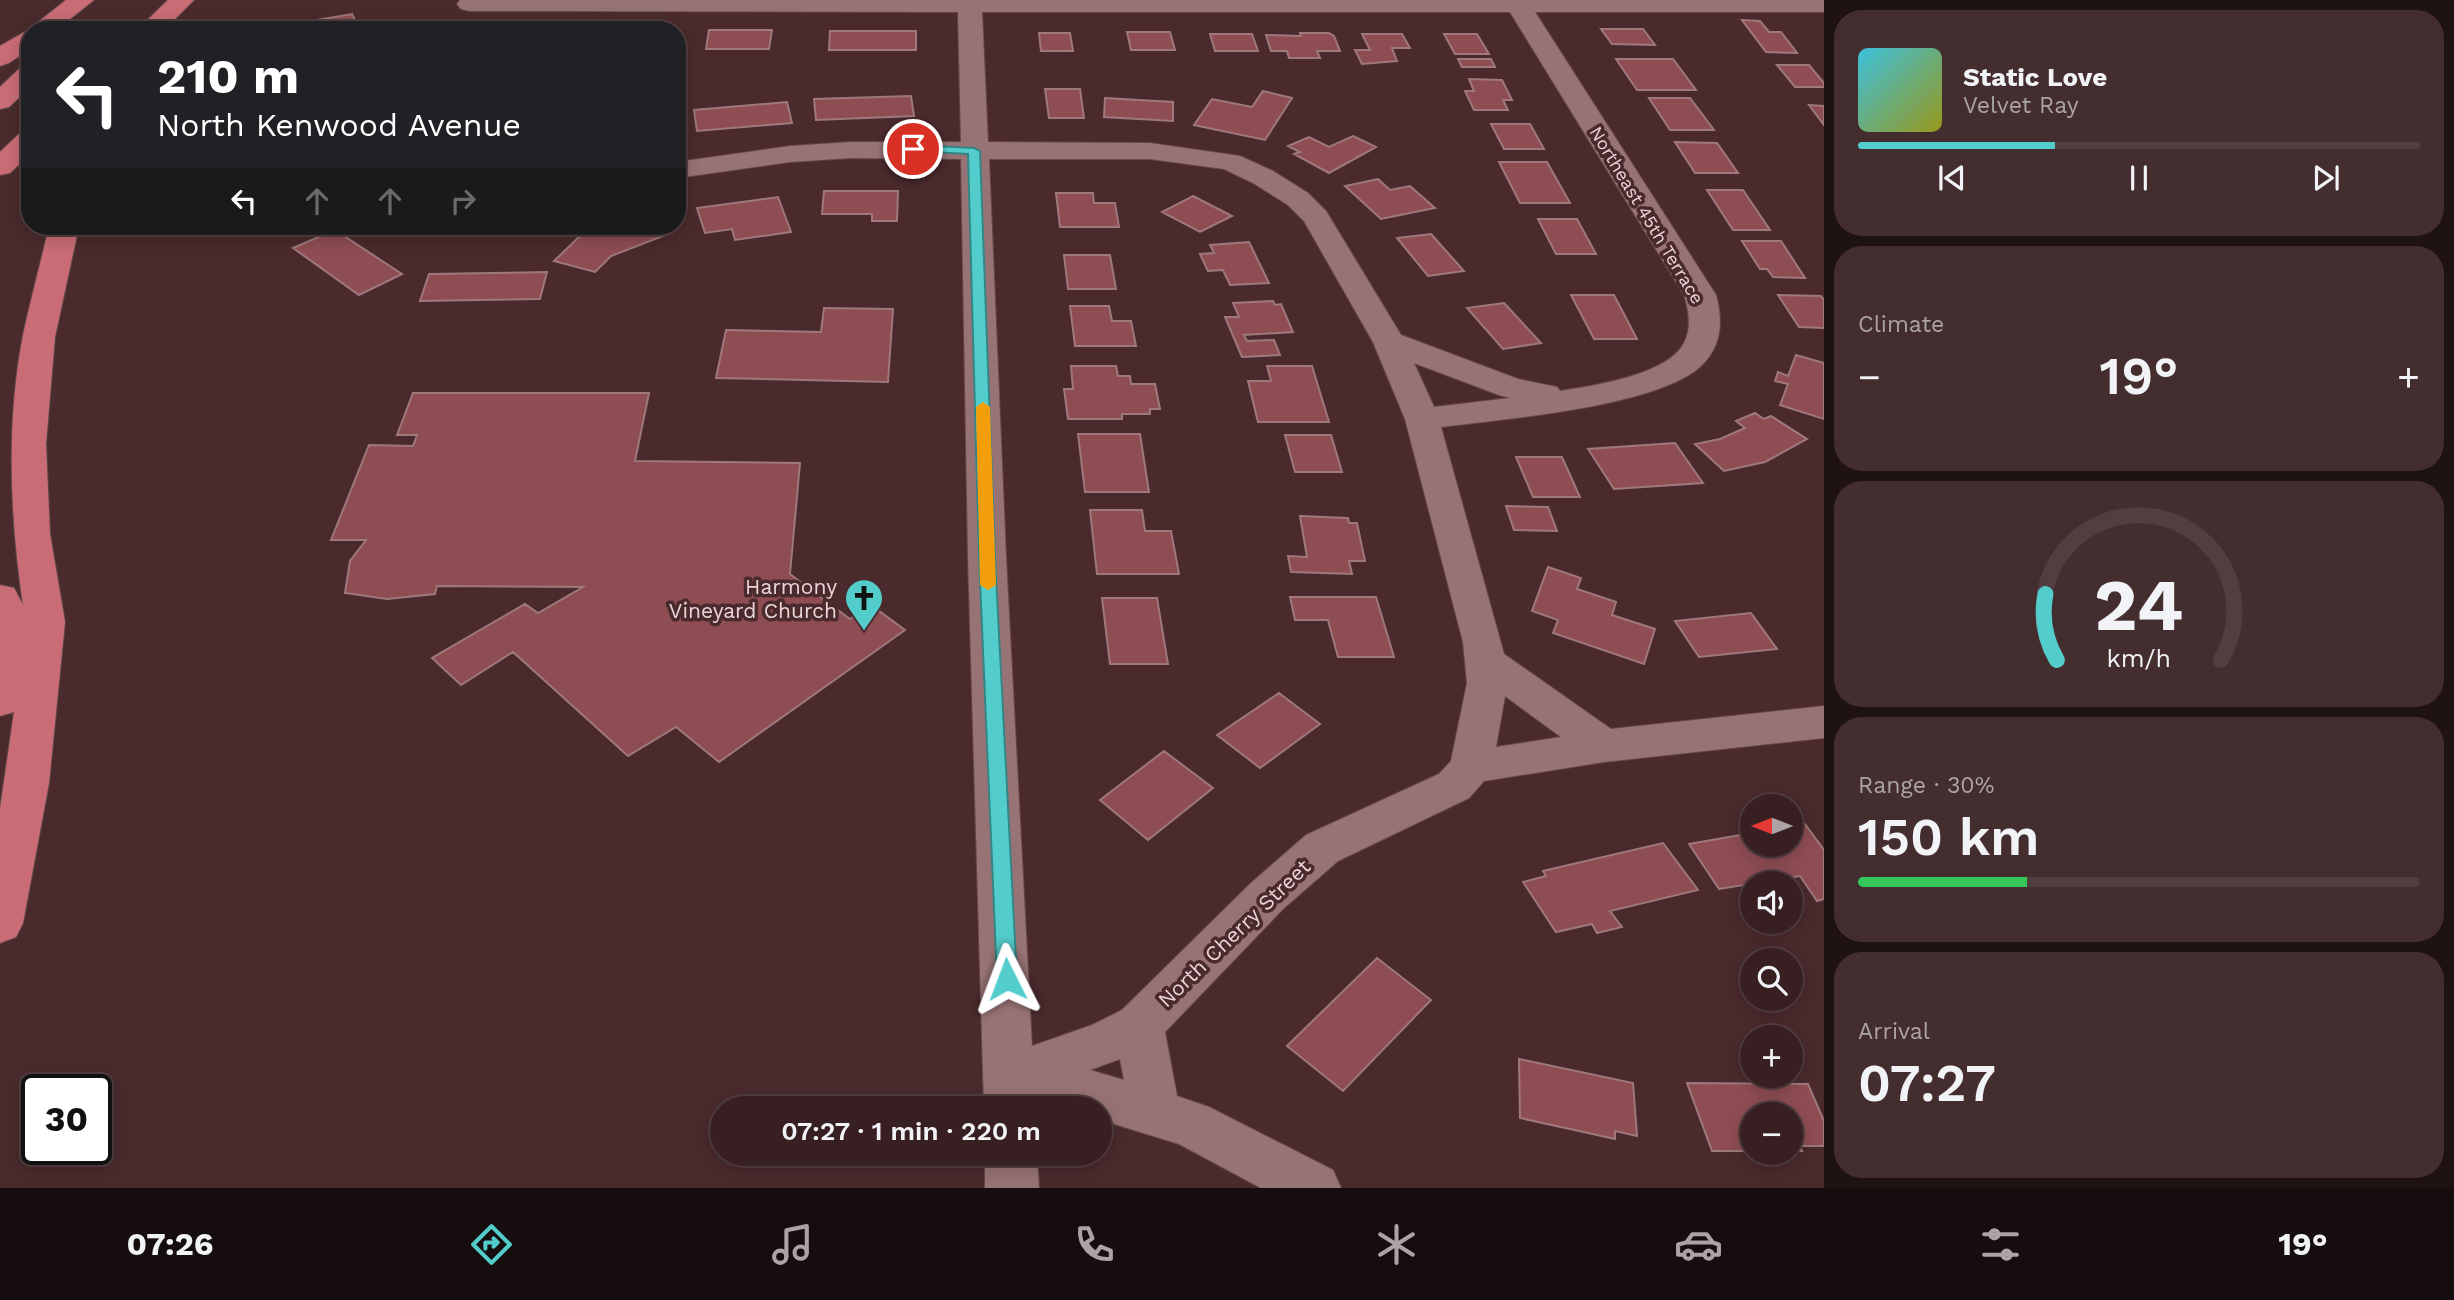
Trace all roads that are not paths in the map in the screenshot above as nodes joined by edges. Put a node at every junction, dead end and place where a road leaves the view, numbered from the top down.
1 (82, 0) edge
2 (106, 0) edge
3 (182, 0) edge
4 (200, 0) edge
5 (1818, 0) edge
6 (1145, 1) edge
7 (738, 2) edge
8 (970, 3) junction
9 (1517, 3) edge
10 (469, 4) dead end
11 (1824, 6) edge
12 (53, 21) edge
13 (84, 21) edge
14 (159, 21) edge
15 (188, 21) edge
16 (21, 43) edge
17 (0, 58) edge
18 (21, 80) edge
19 (0, 100) edge
20 (21, 147) edge
21 (974, 151) junction
22 (0, 167) edge
23 (686, 169) edge
24 (62, 235) edge
25 (1389, 342) junction
26 (1568, 399) junction
27 (1422, 419) junction
28 (0, 598) edge
29 (1485, 661) junction
30 (0, 701) edge
31 (1824, 722) edge
32 (1604, 746) junction
33 (1471, 767) junction
34 (0, 923) edge
35 (1139, 1025) junction
36 (1010, 1093) edge
37 (1156, 1113) junction
38 (1011, 1166) edge
39 (1012, 1188) edge
40 (1314, 1188) edge

1 - 12 highway
2 - 13 highway
3 - 14 highway
4 - 15 highway
5 - 11 street
6 - 8 street
6 - 9 street
7 - 8 street
7 - 10 street
8 - 21 street
9 - 11 street
9 - 26 street, Northeast 45th Terrace
16 - 17 highway
18 - 19 highway
20 - 22 highway
21 - 23 street
21 - 25 street
21 - 36 street
24 - 34 highway
25 - 26 street, Northeast 45th Terrace
25 - 27 street
26 - 27 street, Northeast 45th Terrace
27 - 29 street
28 - 30 highway
29 - 32 street
29 - 33 street
31 - 32 street
32 - 33 street
33 - 35 street, North Cherry Street
35 - 36 street, North Cherry Street
35 - 37 street
36 - 37 street
37 - 40 street
38 - 39 street

